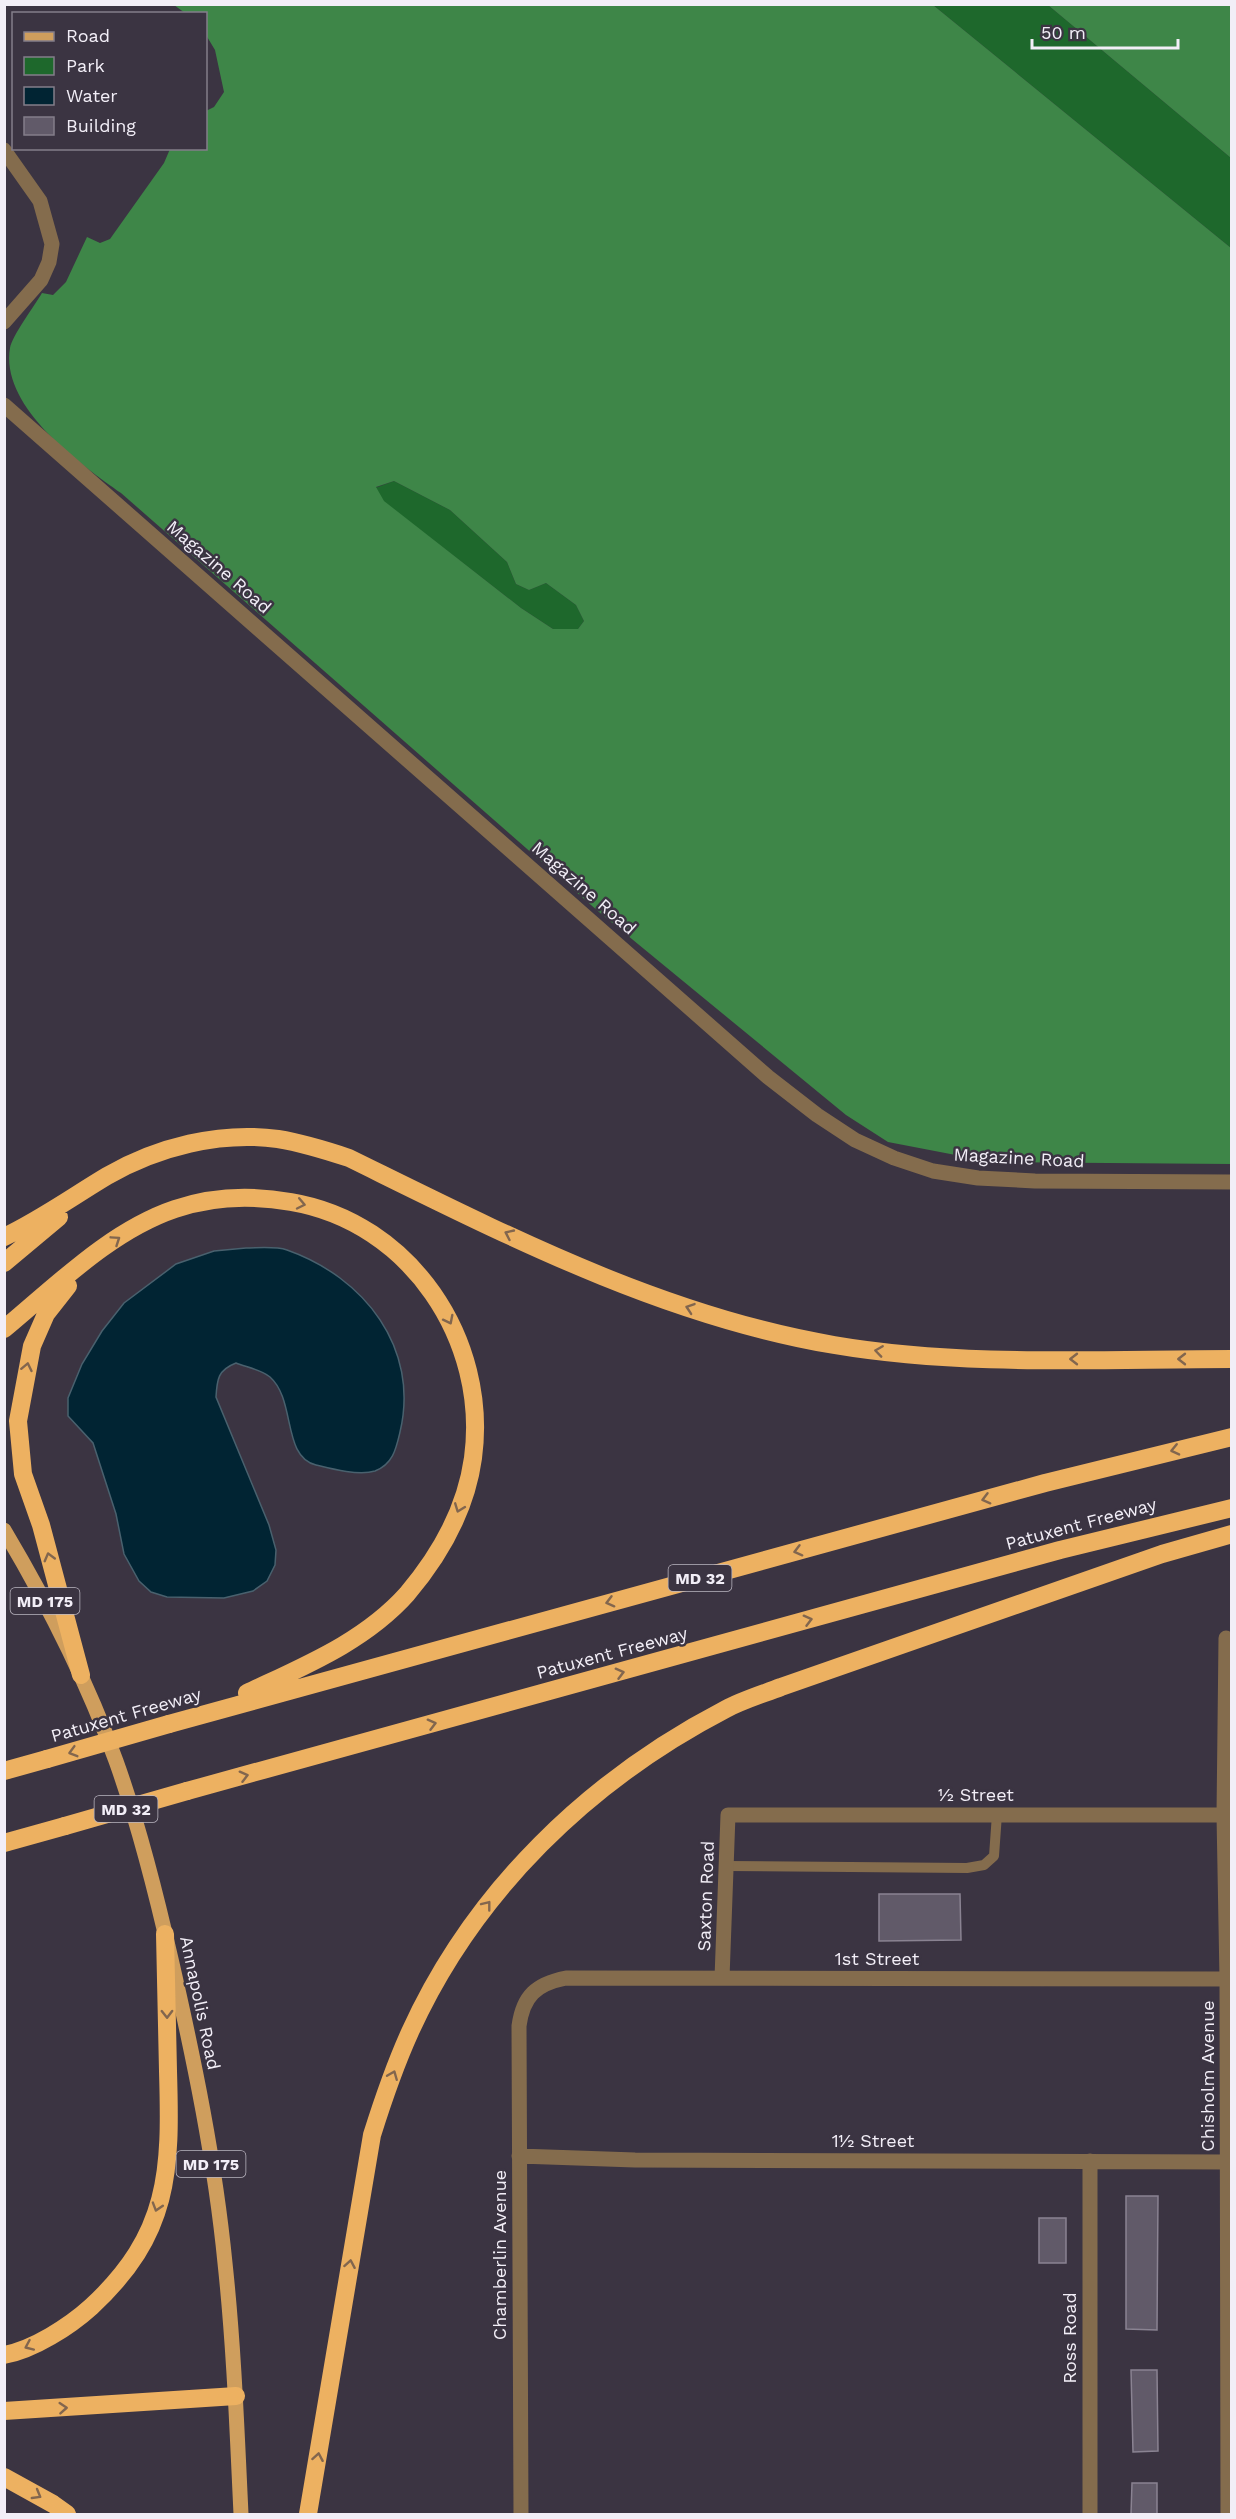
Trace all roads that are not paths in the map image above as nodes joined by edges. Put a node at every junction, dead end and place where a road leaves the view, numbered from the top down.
1 (4, 150) edge
2 (4, 322) edge
3 (4, 405) edge
4 (109, 1175) junction
5 (1232, 1182) edge
6 (4, 1237) edge
7 (87, 1261) junction
8 (4, 1263) edge
9 (4, 1329) edge
10 (1232, 1359) edge
11 (1232, 1437) edge
12 (1232, 1508) edge
13 (4, 1530) edge
14 (1232, 1534) edge
15 (1226, 1638) dead end
16 (81, 1675) junction
17 (198, 1716) junction
18 (4, 1771) edge
19 (729, 1815) joint
20 (997, 1815) junction
21 (1228, 1815) edge
22 (46, 1831) junction
23 (4, 1843) edge
24 (4, 1850) edge
25 (727, 1866) junction
26 (165, 1934) junction
27 (722, 1978) junction
28 (1229, 1979) edge
29 (529, 1997) joint
30 (519, 2156) junction
31 (1090, 2161) junction
32 (1227, 2162) junction
33 (4, 2355) edge
34 (1229, 2368) edge
35 (236, 2396) junction
36 (4, 2411) edge
37 (4, 2477) edge
38 (67, 2514) edge
39 (241, 2514) edge
40 (308, 2514) edge
41 (521, 2514) edge
42 (1090, 2514) edge
43 (1228, 2514) edge

1 - 2 street
3 - 5 street, Magazine Road
4 - 6 highway
4 - 8 highway
10 -> 4 highway
7 - 9 highway
16 -> 7 highway
7 -> 17 highway
11 -> 17 highway, Patuxent Freeway / MD 32
22 -> 12 highway, Patuxent Freeway / MD 32, bridge
13 - 16 main road, Annapolis Road / MD 175
40 -> 14 highway
15 - 21 street, Chisholm Avenue
16 - 26 main road, Annapolis Road / MD 175
17 -> 18 highway, Patuxent Freeway / MD 32, bridge
19 - 20 street, ½ Street
19 - 25 street, Saxton Road
20 - 21 street, ½ Street
20 - 25 lane
21 - 28 street, Chisholm Avenue
22 - 23 highway, Patuxent Freeway / MD 32
22 - 24 highway
25 - 27 street, Saxton Road
26 -> 33 highway
26 - 35 main road, Annapolis Road / MD 175
27 - 28 street, 1st Street
27 - 29 street, 1st Street
28 - 32 street, Chisholm Avenue
29 - 30 street, Chamberlin Avenue
30 - 31 street, 1½ Street
30 - 41 street, Chamberlin Avenue
31 - 32 street, 1½ Street
31 - 42 street, Ross Road
32 - 34 street, Chisholm Avenue
34 - 43 street, Chisholm Avenue
36 -> 35 highway
35 - 39 main road, Annapolis Road / MD 175
37 -> 38 highway

